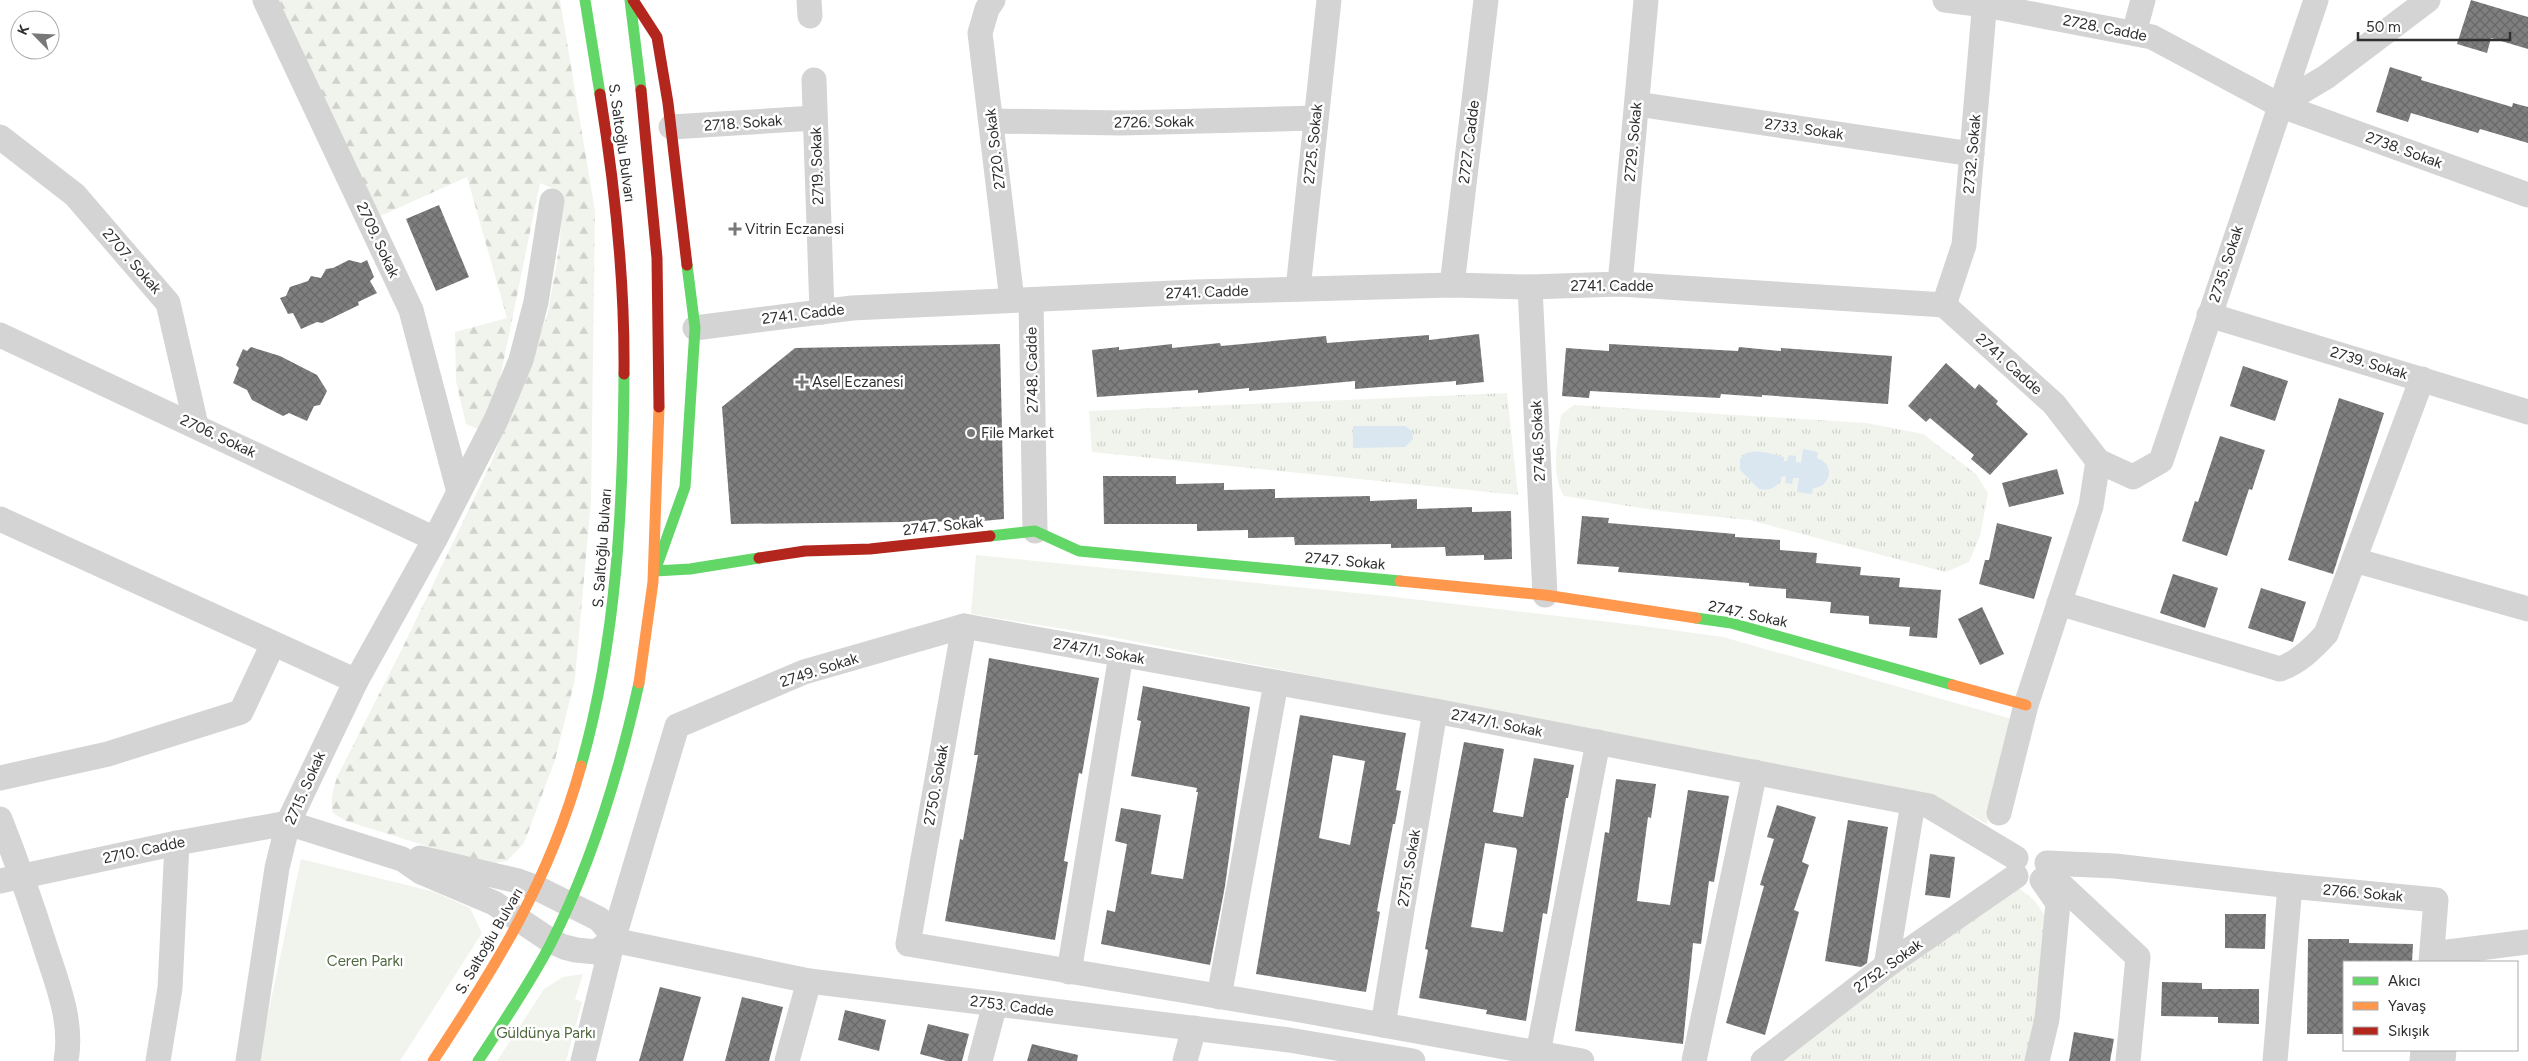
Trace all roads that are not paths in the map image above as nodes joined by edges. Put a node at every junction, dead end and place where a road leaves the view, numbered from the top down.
1 (265, 0) edge
2 (585, 0) edge
3 (631, 0) edge
4 (993, 0) edge
5 (1328, 0) edge
6 (1486, 0) edge
7 (1646, 0) edge
8 (1945, 0) edge
9 (2143, 0) edge
10 (2316, 0) edge
11 (2428, 0) edge
12 (1985, 2) edge
13 (2134, 33) junction
14 (814, 80) dead end
15 (1637, 104) junction
16 (2279, 105) junction
17 (815, 118) junction
18 (1316, 118) junction
19 (992, 121) junction
20 (671, 128) junction
21 (0, 137) edge
22 (1972, 154) junction
23 (2528, 195) edge
24 (552, 202) dead end
25 (1620, 284) junction
26 (1452, 285) junction
27 (1530, 287) junction
28 (1298, 289) junction
29 (1021, 300) junction
30 (1944, 305) junction
31 (822, 312) junction
32 (2210, 315) junction
33 (695, 328) junction
34 (0, 335) edge
35 (2422, 379) junction
36 (2528, 412) edge
37 (196, 425) junction
38 (2098, 462) junction
39 (459, 492) junction
40 (0, 519) edge
41 (1035, 531) junction
42 (435, 539) junction
43 (2354, 560) junction
44 (655, 571) junction
45 (1546, 595) junction
46 (2059, 603) junction
47 (2528, 609) edge
48 (964, 626) junction
49 (273, 644) junction
50 (1121, 655) junction
51 (356, 681) junction
52 (1276, 682) junction
53 (2026, 704) junction
54 (1435, 711) junction
55 (1598, 742) junction
56 (1755, 772) junction
57 (0, 778) edge
58 (1913, 803) junction
59 (1999, 813) dead end
60 (0, 819) edge
61 (288, 823) junction
62 (177, 843) junction
63 (402, 859) junction
64 (2016, 867) junction
65 (2046, 872) junction
66 (11, 878) edge
67 (2290, 886) junction
68 (537, 888) junction
69 (568, 905) junction
70 (522, 921) junction
71 (613, 940) junction
72 (551, 941) junction
73 (2528, 942) edge
74 (2442, 959) edge
75 (1886, 966) junction
76 (1069, 972) junction
77 (809, 981) junction
78 (1219, 997) junction
79 (995, 1004) junction
80 (1382, 1025) junction
81 (1194, 1028) junction
82 (1538, 1053) junction
83 (66, 1061) edge
84 (158, 1061) edge
85 (248, 1061) edge
86 (433, 1061) edge
87 (478, 1061) edge
88 (583, 1061) edge
89 (787, 1061) edge
90 (980, 1061) edge
91 (1185, 1061) edge
92 (1413, 1061) edge
93 (1582, 1061) edge
94 (1694, 1061) edge
95 (1763, 1061) edge
96 (2037, 1061) edge
97 (2128, 1061) edge
98 (2275, 1061) edge

1 - 39 street, 2709. Sokak
2 - 68 main road, S. Saltoğlu Bulvarı
3 - 20 main road
3 - 44 main road, S. Saltoğlu Bulvarı
4 - 19 street, 2720. Sokak
5 - 18 street, 2725. Sokak
6 - 26 street, 2727. Cadde
7 - 15 street, 2729. Sokak
8 - 12 street, 2728. Cadde
9 - 13 street
10 - 16 street, 2735. Sokak
11 - 16 street
12 - 13 street, 2728. Cadde
12 - 22 street, 2732. Sokak
13 - 16 street, 2728. Cadde
14 - 17 street, 2719. Sokak
15 - 22 street, 2733. Sokak
15 - 25 street, 2729. Sokak
16 - 23 street, 2738. Sokak
16 - 32 street, 2735. Sokak
17 - 20 street, 2718. Sokak
17 - 31 street, 2719. Sokak
18 - 19 street, 2726. Sokak
18 - 28 street, 2725. Sokak
19 - 29 street, 2720. Sokak
20 - 33 main road
21 - 37 street, 2707. Sokak
22 - 30 street, 2732. Sokak
24 - 39 street, 2715. Sokak
25 - 27 street, 2741. Cadde
25 - 30 street, 2741. Cadde
26 - 27 street, 2741. Cadde
26 - 28 street, 2741. Cadde
27 - 45 street, 2746. Sokak
28 - 29 street, 2741. Cadde
29 - 31 street, 2741. Cadde
29 - 41 street, 2748. Cadde
30 - 38 street, 2741. Cadde
31 - 33 street, 2741. Cadde
32 - 35 street, 2739. Sokak
32 - 38 street, 2735. Sokak
33 - 44 main road
34 - 37 street, 2706. Sokak
35 - 36 street, 2739. Sokak
35 - 43 street
37 - 42 street, 2706. Sokak
38 - 46 street
39 - 42 street, 2715. Sokak
40 - 49 street
41 - 44 main road, 2747. Sokak
41 - 45 main road, 2747. Sokak
42 - 51 street, 2715. Sokak
43 - 46 street
43 - 47 street
44 - 69 main road, S. Saltoğlu Bulvarı
45 - 53 main road, 2747. Sokak
46 - 53 street
48 - 50 street, 2747/1. Sokak
48 - 71 street, 2749. Sokak
48 - 76 street, 2750. Sokak
49 - 51 street
49 - 57 street
50 - 52 street, 2747/1. Sokak
50 - 76 street
51 - 61 street, 2715. Sokak
52 - 54 street, 2747/1. Sokak
52 - 78 street
53 - 59 street
54 - 55 street, 2747/1. Sokak
54 - 80 street, 2751. Sokak
55 - 56 street, 2747/1. Sokak
55 - 82 street
56 - 58 street, 2747/1. Sokak
56 - 94 street
58 - 64 street, 2747/1. Sokak
58 - 75 street
60 - 66 street
61 - 62 street, 2710. Cadde
61 - 63 street
61 - 85 street, 2715. Sokak
62 - 66 street, 2710. Cadde
62 - 84 street
63 - 68 street
63 - 70 street
64 - 65 street
64 - 75 street, 2752. Sokak
65 - 67 street, 2766. Sokak
65 - 96 street
65 - 97 street
66 - 83 street
67 - 74 street, 2766. Sokak
67 - 98 street
68 - 69 street
68 - 70 main road, S. Saltoğlu Bulvarı
69 - 71 street
69 - 72 main road, S. Saltoğlu Bulvarı
70 - 72 street
70 - 86 main road, S. Saltoğlu Bulvarı
71 - 72 street
71 - 77 street, 2753. Cadde
71 - 88 street
72 - 87 main road, S. Saltoğlu Bulvarı
73 - 74 street
75 - 95 street, 2752. Sokak
76 - 78 street
77 - 79 street, 2753. Cadde
77 - 89 street
78 - 80 street
79 - 81 street, 2753. Cadde
79 - 90 street
80 - 82 street
81 - 91 street
81 - 92 street, 2753. Cadde
82 - 93 street

